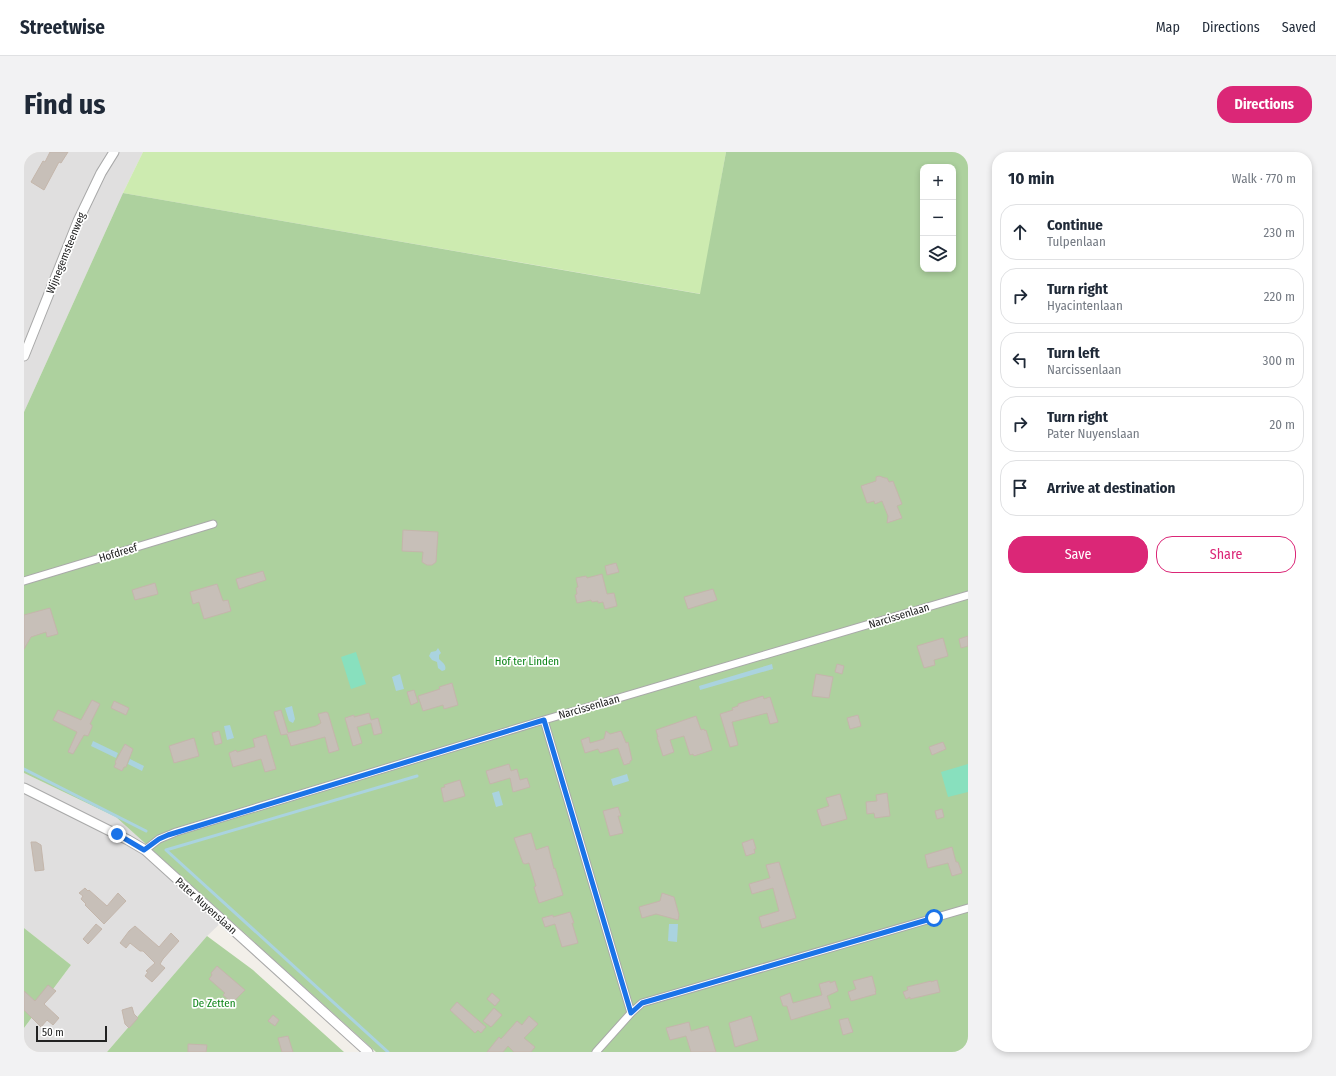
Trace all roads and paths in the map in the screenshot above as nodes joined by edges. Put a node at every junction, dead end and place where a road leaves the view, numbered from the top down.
1 (114, 152) edge
2 (24, 356) edge
3 (212, 524) dead end
4 (24, 581) edge
5 (968, 595) edge
6 (544, 720) junction
7 (24, 788) edge
8 (144, 850) junction
9 (968, 908) edge
10 (631, 1013) junction
11 (368, 1052) edge
12 (596, 1052) edge

1 - 2 street, Wijnegemsteenweg
3 - 4 street, Hofdreef
5 - 6 street, Narcissenlaan
6 - 8 street, Narcissenlaan
6 - 10 street
7 - 8 street, Pater Nuyenslaan
8 - 11 street, Pater Nuyenslaan
9 - 10 street
10 - 12 street

